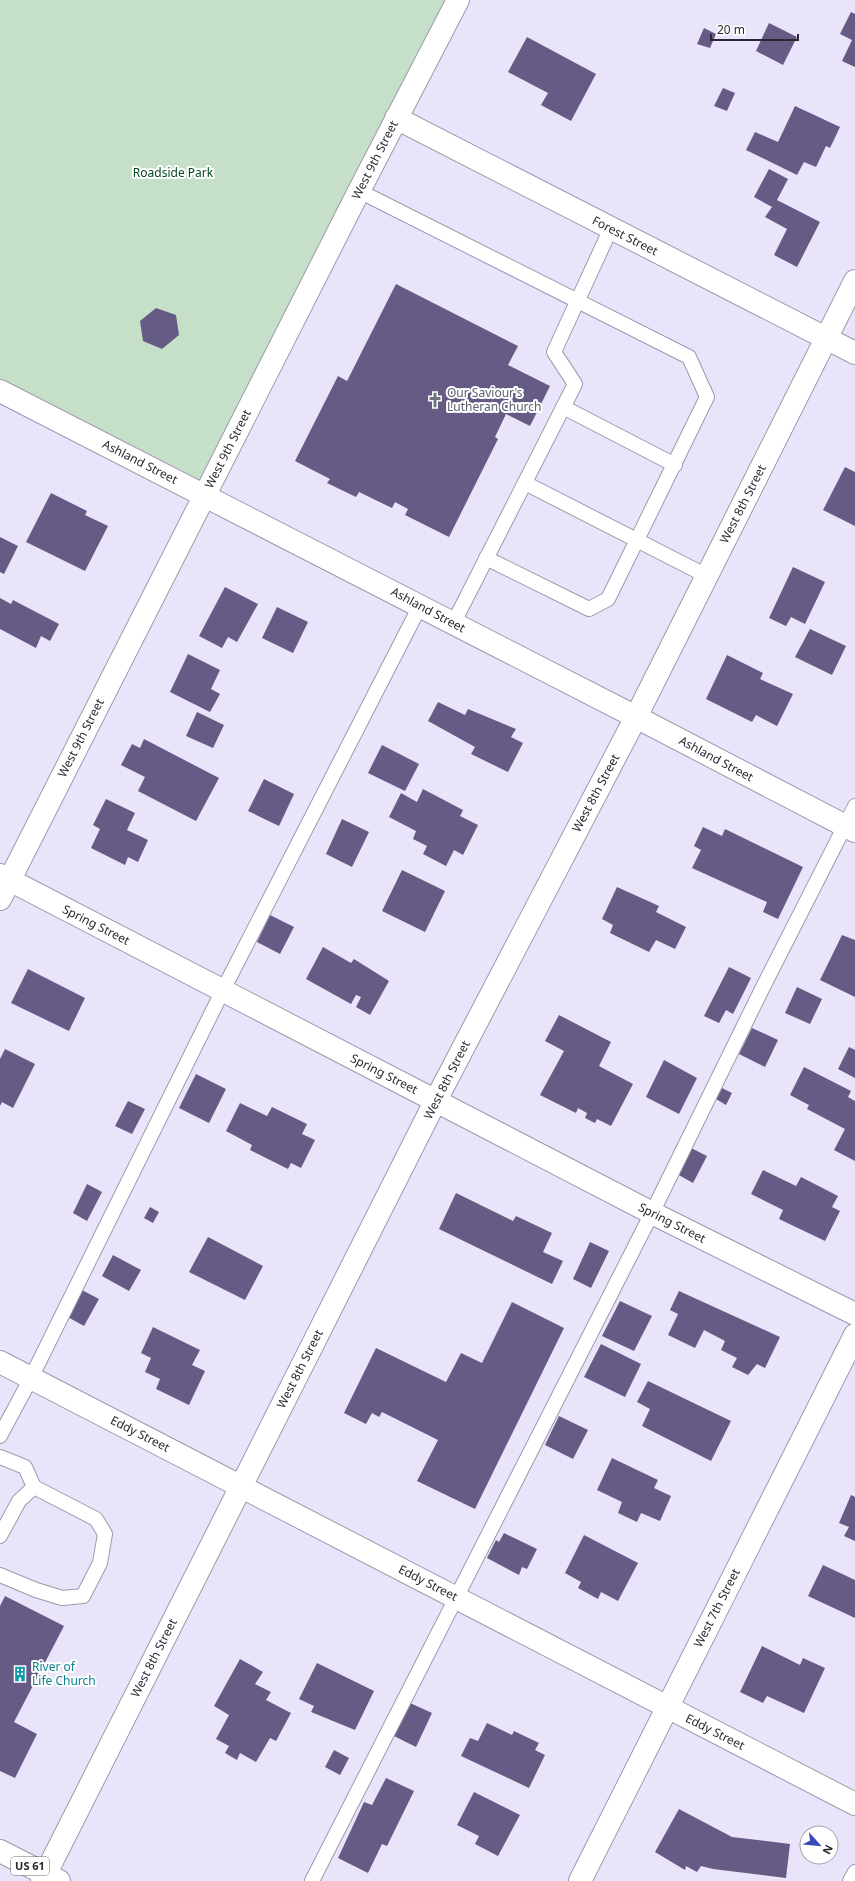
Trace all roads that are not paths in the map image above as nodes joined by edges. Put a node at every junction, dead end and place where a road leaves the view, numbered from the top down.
1 (458, 0) edge
2 (396, 118) junction
3 (358, 191) junction
4 (611, 228) junction
5 (855, 281) edge
6 (578, 301) junction
7 (826, 338) junction
8 (855, 353) edge
9 (0, 391) edge
10 (563, 408) junction
11 (675, 464) junction
12 (525, 483) junction
13 (204, 495) junction
14 (638, 540) junction
15 (486, 558) junction
16 (707, 576) junction
17 (420, 606) junction
18 (453, 624) junction
19 (636, 717) junction
20 (855, 806) edge
21 (850, 829) edge
22 (5, 877) edge
23 (0, 899) edge
24 (223, 990) junction
25 (436, 1100) junction
26 (652, 1213) junction
27 (855, 1314) edge
28 (855, 1336) edge
29 (0, 1362) edge
30 (31, 1378) junction
31 (0, 1436) edge
32 (0, 1457) edge
33 (240, 1486) junction
34 (34, 1487) junction
35 (0, 1536) edge
36 (0, 1575) edge
37 (456, 1598) junction
38 (667, 1707) junction
39 (855, 1804) edge
40 (0, 1850) edge
41 (855, 1872) edge
42 (49, 1879) edge
43 (312, 1881) edge
44 (580, 1881) edge
45 (850, 1881) edge

1 - 2 main road, West 9th Street
2 - 3 main road, West 9th Street
2 - 4 main road, Forest Street
3 - 6 lane
3 - 13 main road, West 9th Street
4 - 6 lane
4 - 7 main road, Forest Street
5 - 7 main road, West 8th Street
6 - 10 lane
6 - 11 lane
7 - 8 main road, Forest Street
7 - 16 main road, West 8th Street
9 - 13 main road, Ashland Street
10 - 11 lane
10 - 12 lane
11 - 14 lane
12 - 14 lane
12 - 15 lane
13 - 17 main road, Ashland Street
13 - 22 main road, West 9th Street
14 - 15 lane
14 - 16 lane
15 - 18 lane
16 - 19 main road, West 8th Street
17 - 18 main road, Ashland Street
17 - 24 lane
18 - 19 main road, Ashland Street
19 - 21 main road, Ashland Street
19 - 25 main road, West 8th Street
20 - 21 lane
21 - 26 lane
22 - 23 main road, West 9th Street
22 - 24 main road, Spring Street
24 - 25 main road, Spring Street
24 - 30 lane
25 - 26 main road, Spring Street
25 - 33 main road, West 8th Street
26 - 27 main road, Spring Street
26 - 37 lane
28 - 38 main road, West 7th Street
29 - 30 main road, Eddy Street
30 - 31 lane
30 - 33 main road, Eddy Street
32 - 34 lane
33 - 37 main road, Eddy Street
33 - 42 main road, West 8th Street
34 - 35 lane
34 - 36 lane
37 - 38 main road, Eddy Street
37 - 43 lane
38 - 39 main road, Eddy Street
38 - 44 main road, West 7th Street
40 - 42 main road, US 61
41 - 45 lane

